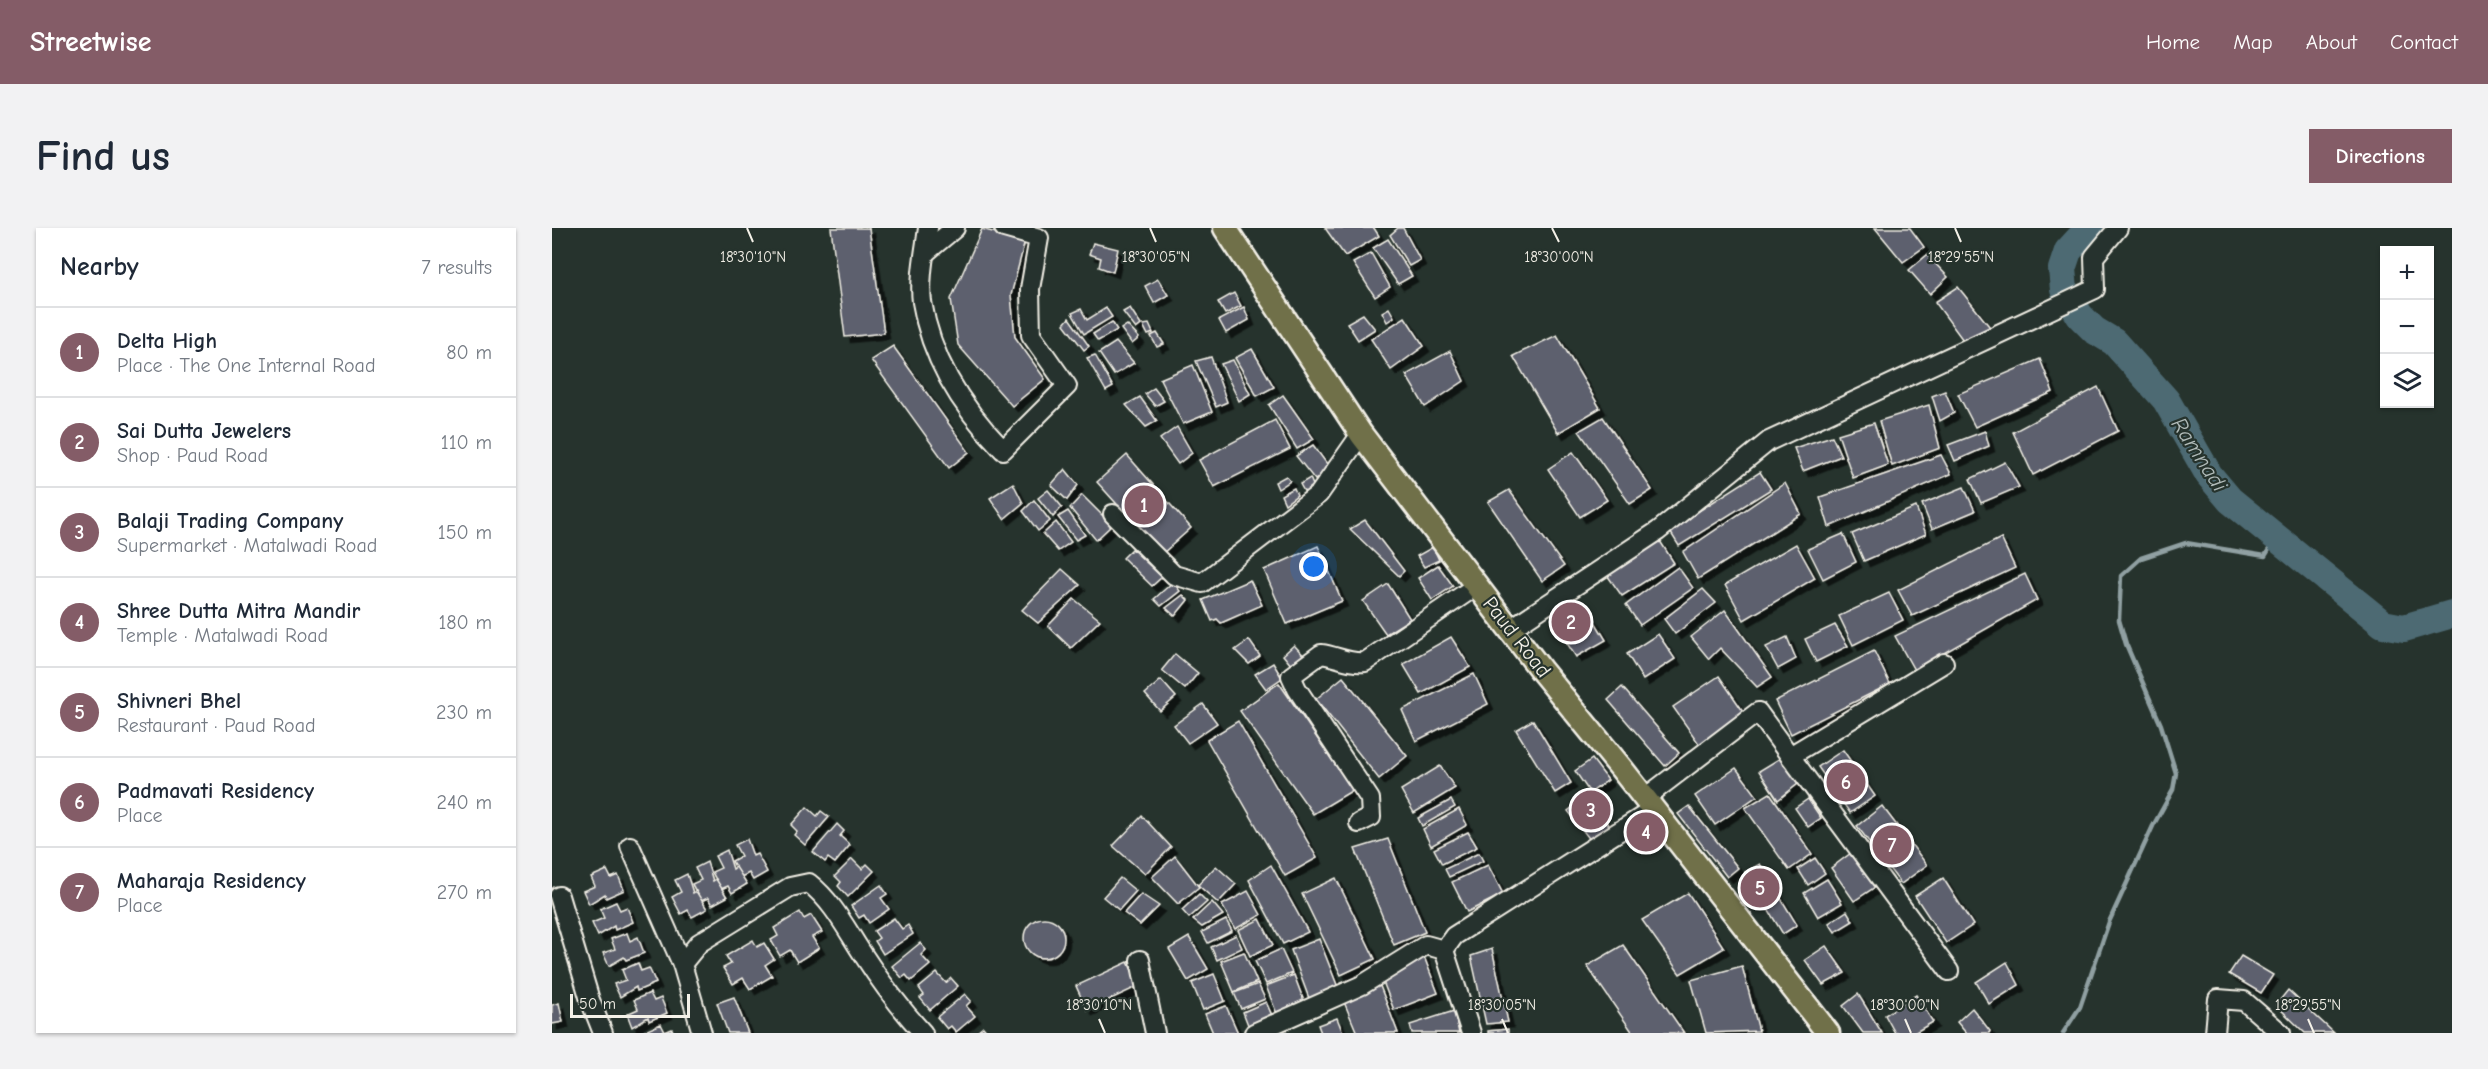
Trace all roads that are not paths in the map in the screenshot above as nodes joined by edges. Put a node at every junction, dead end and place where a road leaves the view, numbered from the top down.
1 (928, 228) edge
2 (955, 228) edge
3 (1004, 228) edge
4 (1225, 228) edge
5 (2118, 228) edge
6 (925, 253) junction
7 (1361, 434) junction
8 (1113, 514) dead end
9 (1476, 586) junction
10 (1510, 629) junction
11 (1944, 663) dead end
12 (1790, 756) junction
13 (1649, 803) junction
14 (1359, 823) dead end
15 (630, 846) dead end
16 (559, 896) dead end
17 (1444, 950) junction
18 (1140, 960) dead end
19 (682, 964) junction
20 (1949, 971) dead end
21 (603, 1033) edge
22 (702, 1033) edge
23 (923, 1033) edge
24 (1155, 1033) edge
25 (1254, 1033) edge
26 (1471, 1033) edge
27 (1828, 1033) edge
28 (2215, 1033) edge
29 (2281, 1033) edge

1 - 6 street
2 - 6 street
3 - 6 street
4 - 7 main road, Paud Road
5 - 10 street
7 - 8 street
7 - 9 main road, Paud Road
9 - 10 main road, Paud Road
9 - 14 street
10 - 13 main road, Paud Road
11 - 12 street
12 - 13 street
12 - 20 street
13 - 17 street
13 - 27 main road, Paud Road
15 - 19 street
16 - 21 street
17 - 25 street
17 - 26 street
18 - 24 street
19 - 22 street
19 - 23 street
28 - 29 street

